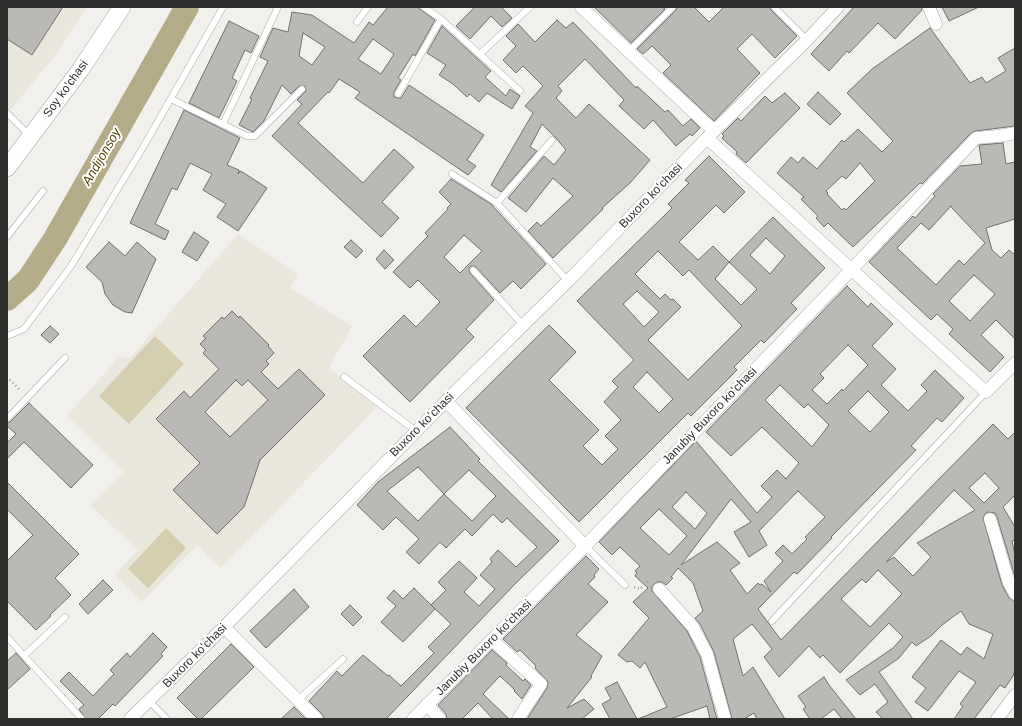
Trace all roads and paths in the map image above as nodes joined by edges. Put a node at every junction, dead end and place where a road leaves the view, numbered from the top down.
1 (122, 7) edge
2 (223, 7) edge
3 (278, 7) edge
4 (368, 7) edge
5 (424, 7) edge
6 (530, 7) edge
7 (581, 7) edge
8 (673, 7) edge
9 (774, 7) edge
10 (838, 7) edge
11 (929, 7) edge
12 (441, 19) junction
13 (357, 22) dead end
14 (936, 24) dead end
15 (807, 40) junction
16 (628, 52) junction
17 (480, 54) junction
18 (302, 89) dead end
19 (520, 91) dead end
20 (398, 94) dead end
21 (171, 99) junction
22 (7, 113) edge
23 (223, 124) junction
24 (1015, 133) edge
25 (711, 134) junction
26 (31, 137) junction
27 (552, 140) dead end
28 (7, 168) edge
29 (452, 174) dead end
30 (43, 191) dead end
31 (497, 203) junction
32 (7, 236) edge
33 (852, 269) junction
34 (473, 270) dead end
35 (568, 281) junction
36 (523, 325) junction
37 (7, 336) edge
38 (65, 358) dead end
39 (1015, 363) edge
40 (344, 377) dead end
41 (7, 379) edge
42 (986, 392) junction
43 (27, 398) junction
44 (446, 401) junction
45 (7, 419) edge
46 (416, 431) junction
47 (990, 519) dead end
48 (585, 546) junction
49 (625, 585) joint
50 (659, 588) joint
51 (1015, 594) edge
52 (65, 617) dead end
53 (772, 620) dead end
54 (224, 627) junction
55 (7, 637) edge
56 (492, 640) junction
57 (24, 656) junction
58 (344, 659) dead end
59 (1015, 695) edge
60 (298, 700) junction
61 (149, 701) junction
62 (427, 704) junction
63 (82, 719) edge
64 (130, 719) edge
65 (167, 719) edge
66 (317, 719) edge
67 (413, 719) edge
68 (440, 719) edge
69 (518, 719) edge
70 (725, 719) edge
71 (997, 719) edge

1 - 26 main road, Soy ko'chasi
2 - 21 lane
3 - 23 lane
4 - 13 lane
5 - 12 lane
6 - 17 lane
7 - 16 street
8 - 16 lane
9 - 15 lane
10 - 15 street, Buxoro koʻchasi
11 - 14 street
12 - 17 lane
12 - 20 lane
15 - 25 street, Buxoro koʻchasi
16 - 25 street
17 - 19 lane
18 - 23 lane
21 - 23 lane
21 - 37 lane
22 - 26 lane
24 - 33 street, Janubiy Buxoro koʻchasi
25 - 33 street
25 - 35 street, Buxoro koʻchasi
26 - 28 main road, Soy ko'chasi
27 - 31 lane
29 - 31 lane
30 - 32 lane
31 - 35 lane
33 - 42 street
33 - 48 street, Janubiy Buxoro koʻchasi
34 - 36 lane
35 - 36 street, Buxoro koʻchasi
36 - 44 street, Buxoro koʻchasi
38 - 43 lane
39 - 42 street
40 - 46 lane
41 - 43 path
42 - 53 lane
43 - 45 lane
44 - 46 street, Buxoro koʻchasi
44 - 48 street
46 - 54 street, Buxoro koʻchasi
47 - 51 street
48 - 49 lane
48 - 56 street, Janubiy Buxoro koʻchasi
49 - 50 path
50 - 70 street
52 - 57 lane
54 - 60 street
54 - 61 street, Buxoro koʻchasi
55 - 57 lane
56 - 62 street, Janubiy Buxoro koʻchasi
56 - 69 street
57 - 63 lane
58 - 60 lane
59 - 71 street
60 - 66 street
61 - 64 street, Buxoro koʻchasi
61 - 65 lane
62 - 67 street, Janubiy Buxoro koʻchasi
62 - 68 street

